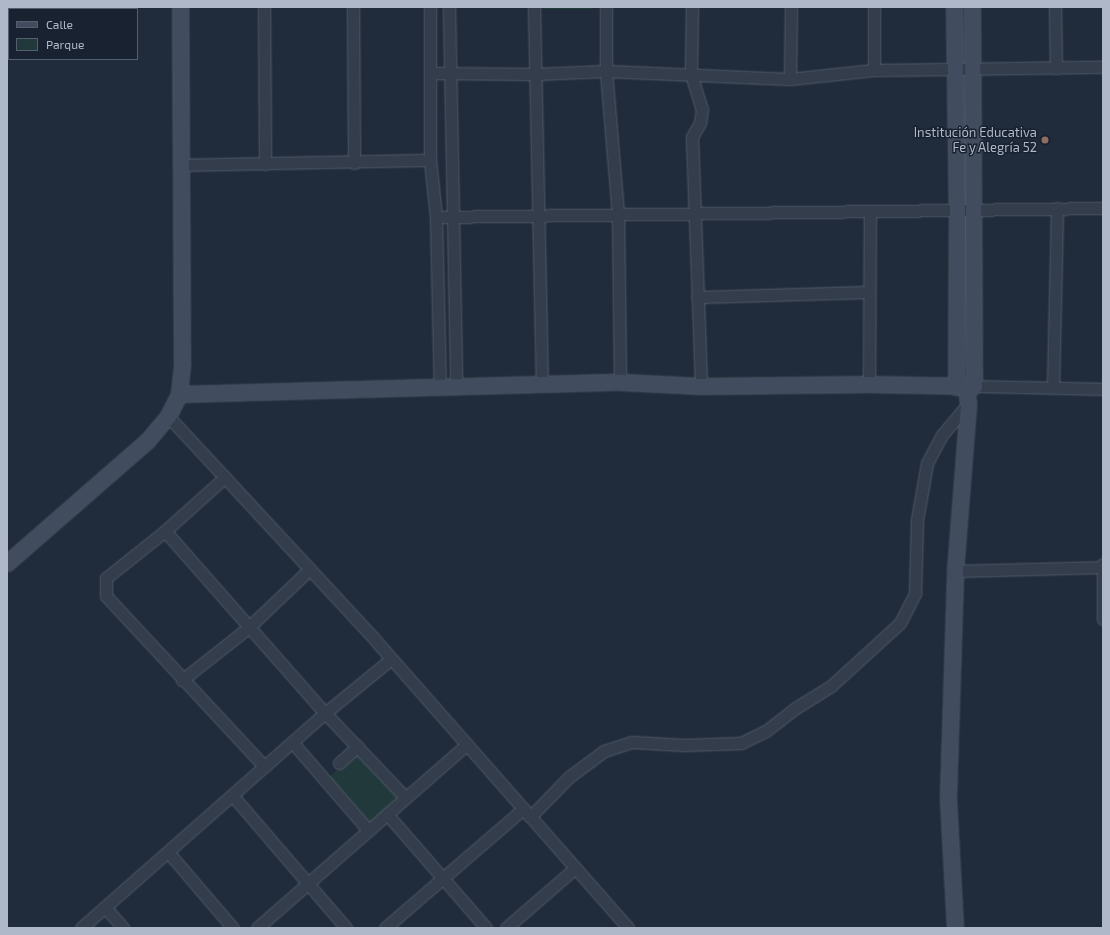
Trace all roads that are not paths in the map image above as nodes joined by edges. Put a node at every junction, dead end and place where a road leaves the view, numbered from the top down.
1 (180, 7) edge
2 (264, 7) edge
3 (353, 7) edge
4 (430, 7) edge
5 (449, 7) edge
6 (534, 7) edge
7 (606, 7) edge
8 (692, 7) edge
9 (791, 7) edge
10 (874, 7) edge
11 (954, 7) edge
12 (972, 7) edge
13 (1055, 7) edge
14 (955, 68) junction
15 (973, 68) junction
16 (1056, 68) junction
17 (1103, 68) edge
18 (874, 70) junction
19 (606, 71) junction
20 (430, 73) junction
21 (450, 73) junction
22 (536, 74) junction
23 (692, 74) junction
24 (790, 79) junction
25 (430, 160) junction
26 (354, 163) junction
27 (265, 164) junction
28 (181, 165) junction
29 (1057, 208) junction
30 (1103, 208) edge
31 (957, 210) junction
32 (975, 210) junction
33 (870, 211) junction
34 (618, 214) junction
35 (693, 214) junction
36 (538, 215) junction
37 (453, 216) junction
38 (436, 217) junction
39 (869, 292) junction
40 (698, 297) junction
41 (620, 382) junction
42 (542, 384) junction
43 (869, 384) junction
44 (440, 386) junction
45 (456, 386) junction
46 (701, 386) junction
47 (965, 386) junction
48 (1053, 388) junction
49 (1103, 389) edge
50 (179, 394) junction
51 (968, 404) junction
52 (168, 416) junction
53 (225, 477) junction
54 (165, 531) junction
55 (7, 563) edge
56 (1103, 566) edge
57 (310, 569) junction
58 (955, 571) junction
59 (1103, 619) edge
60 (249, 627) junction
61 (391, 659) junction
62 (182, 680) junction
63 (325, 713) junction
64 (293, 743) junction
65 (466, 745) junction
66 (358, 746) junction
67 (339, 764) dead end
68 (265, 767) junction
69 (233, 796) junction
70 (406, 798) junction
71 (527, 813) junction
72 (386, 814) junction
73 (368, 830) junction
74 (168, 852) junction
75 (575, 868) junction
76 (443, 878) junction
77 (308, 883) junction
78 (105, 907) junction
79 (513, 926) edge
80 (81, 928) edge
81 (123, 928) edge
82 (233, 928) edge
83 (257, 928) edge
84 (346, 928) edge
85 (385, 928) edge
86 (486, 928) edge
87 (628, 928) edge
88 (955, 928) edge

1 - 28 street
2 - 27 street
3 - 26 street
4 - 20 street
5 - 21 street
6 - 22 street
7 - 19 street
8 - 23 street
9 - 24 street
10 - 18 street
11 - 14 street
12 - 15 street
13 - 16 street
14 - 15 street
14 - 18 street
14 - 31 street
15 - 16 street
15 - 32 street
16 - 17 street
18 - 24 street
19 - 22 street
19 - 23 street
19 - 34 street
20 - 21 street
20 - 25 street
21 - 22 street
21 - 37 street
22 - 36 street
23 - 24 street
23 - 35 street
25 - 26 street
25 - 38 street
26 - 27 street
27 - 28 street
28 - 50 street
29 - 30 street
29 - 32 street
29 - 48 street
31 - 32 street
31 - 33 street
31 - 47 street
32 - 47 street
33 - 35 street
33 - 39 street
34 - 35 street
34 - 36 street
34 - 41 street
35 - 40 street
36 - 37 street
36 - 42 street
37 - 38 street
37 - 45 street
38 - 44 street
39 - 40 street
39 - 43 street
40 - 46 street
41 - 42 street
41 - 46 street
42 - 45 street
43 - 46 street
43 - 47 street
44 - 45 street
44 - 50 street
47 - 48 street
47 - 51 street
48 - 49 street
50 - 52 street
51 - 58 street
51 - 71 street
52 - 53 street
52 - 55 street
53 - 54 street
53 - 57 street
54 - 60 street
54 - 62 street
56 - 58 street
56 - 59 street
57 - 60 street
57 - 61 street
58 - 88 street
60 - 62 street
60 - 63 street
61 - 63 street
61 - 65 street
62 - 68 street
63 - 64 street
63 - 66 street
64 - 68 street
64 - 73 street
65 - 70 street
65 - 71 street
66 - 67 street
66 - 70 street
68 - 69 street
69 - 74 street
69 - 77 street
70 - 72 street
71 - 75 street
71 - 76 street
72 - 73 street
72 - 76 street
73 - 77 street
74 - 78 street
74 - 82 street
75 - 79 street
75 - 87 street
76 - 85 street
76 - 86 street
77 - 83 street
77 - 84 street
78 - 80 street
78 - 81 street

